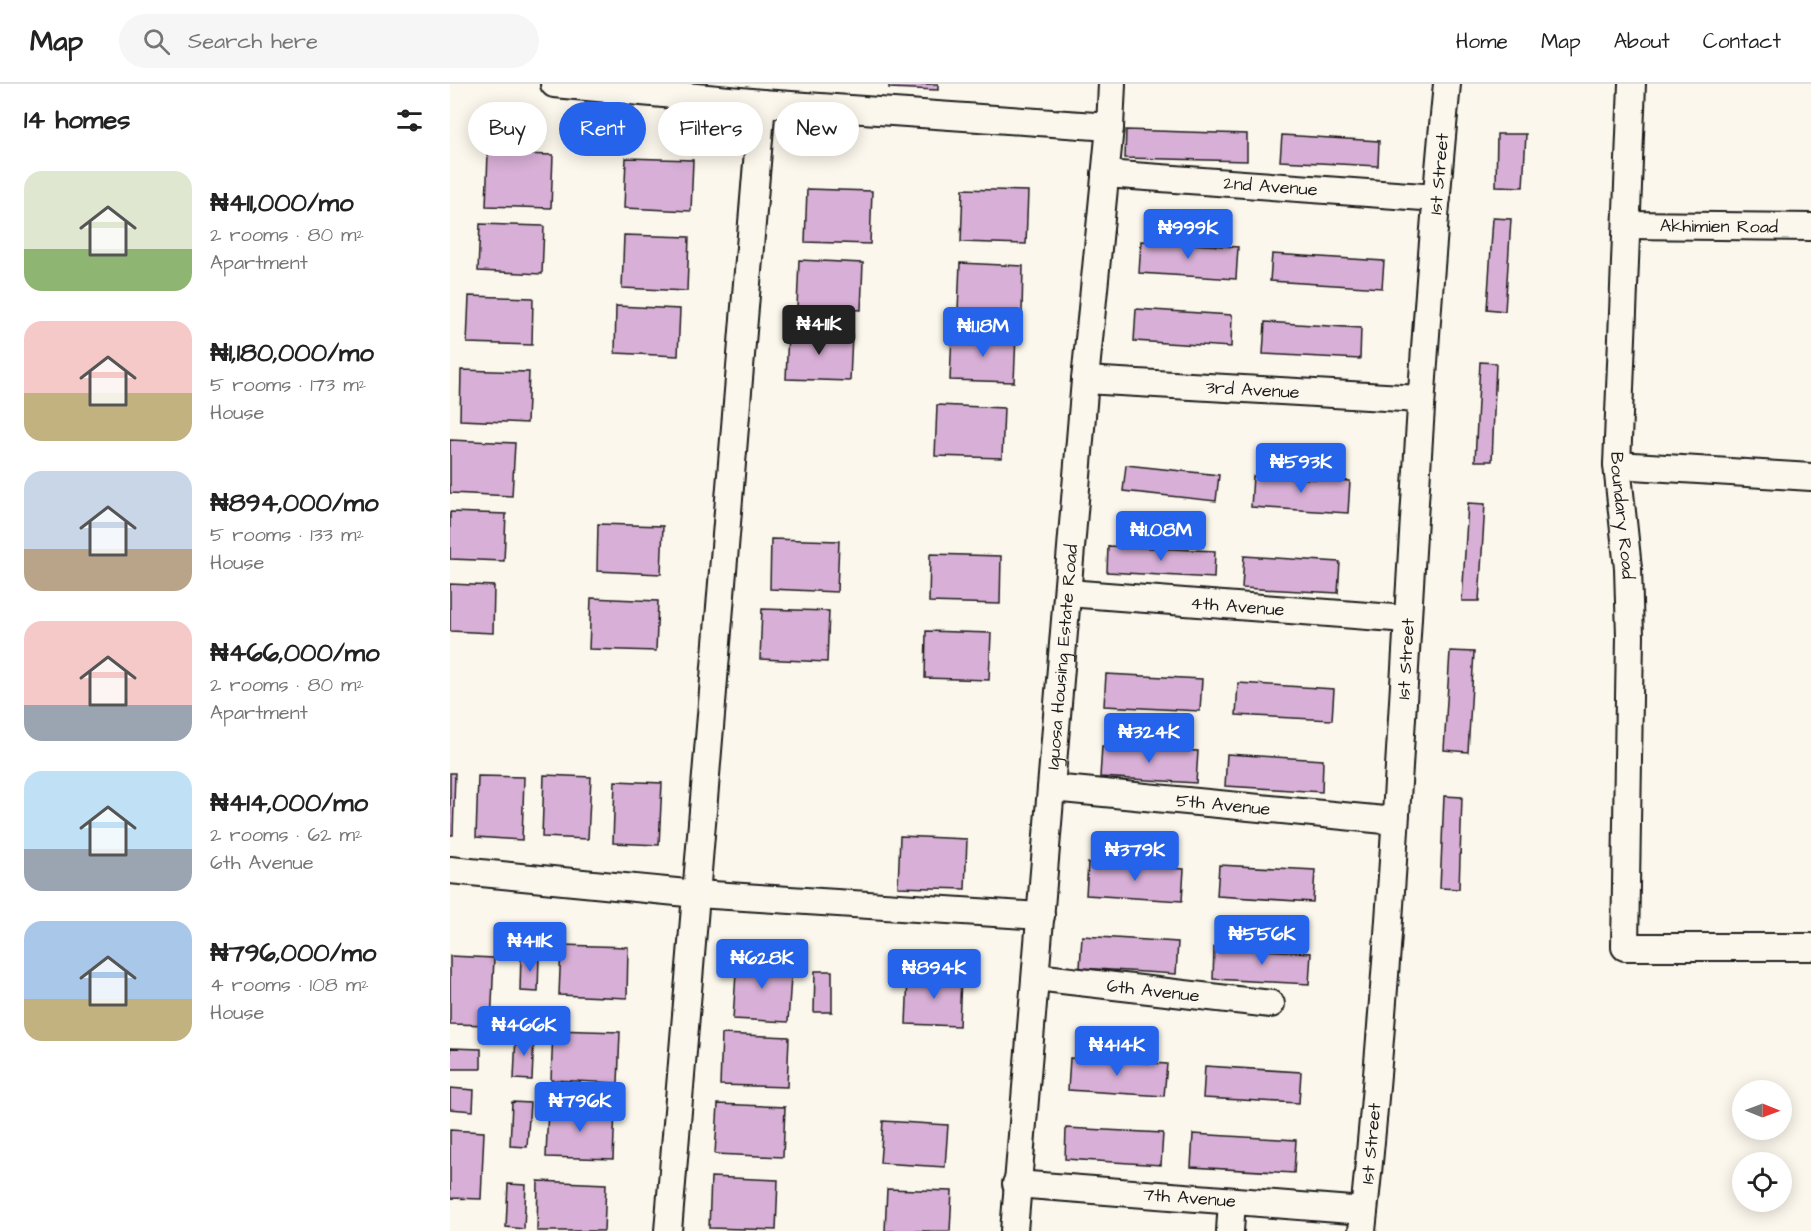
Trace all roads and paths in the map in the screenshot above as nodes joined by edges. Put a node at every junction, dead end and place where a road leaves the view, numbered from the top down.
1 (554, 84) edge
2 (1112, 84) edge
3 (1447, 84) edge
4 (1632, 84) edge
5 (821, 96) edge
6 (741, 102) edge
7 (763, 104) edge
8 (1110, 127) junction
9 (758, 156) edge
10 (1105, 174) junction
11 (1437, 198) junction
12 (1627, 225) junction
13 (1811, 227) edge
14 (1084, 380) junction
15 (1420, 399) junction
16 (1617, 465) junction
17 (1811, 477) edge
18 (1068, 593) junction
19 (1407, 619) junction
20 (1052, 788) junction
21 (1395, 821) junction
22 (450, 870) edge
23 (697, 894) junction
24 (1041, 916) junction
25 (1811, 947) edge
26 (1036, 977) junction
27 (1270, 1004) dead end
28 (1016, 1184) junction
29 (1232, 1201) junction
30 (1363, 1221) edge
31 (669, 1231) edge
32 (1014, 1231) edge
33 (1230, 1231) edge

1 - 6 street
2 - 8 street, Iguosa Housing Estate Road
3 - 11 street, 1st Street
4 - 12 street, Boundary Road
5 - 7 street
5 - 8 street
8 - 10 street, Iguosa Housing Estate Road
9 - 23 street
10 - 11 street, 2nd Avenue
10 - 14 street, Iguosa Housing Estate Road
11 - 15 street, 1st Street
12 - 13 street, Akhimien Road
12 - 16 street, Boundary Road
14 - 15 street, 3rd Avenue
14 - 18 street, Iguosa Housing Estate Road
15 - 19 street, 1st Street
16 - 17 street
16 - 25 street, Boundary Road
18 - 19 street, 4th Avenue
18 - 20 street, Iguosa Housing Estate Road
19 - 21 street, 1st Street
20 - 21 street, 5th Avenue
20 - 24 street, Iguosa Housing Estate Road
21 - 30 street, 1st Street
22 - 23 street
23 - 24 street
23 - 31 street
24 - 26 street, Iguosa Housing Estate Road
26 - 27 street, 6th Avenue
26 - 28 street, Iguosa Housing Estate Road
28 - 29 street, 7th Avenue
28 - 32 street, Iguosa Housing Estate Road
29 - 30 street, 7th Avenue
29 - 33 street

